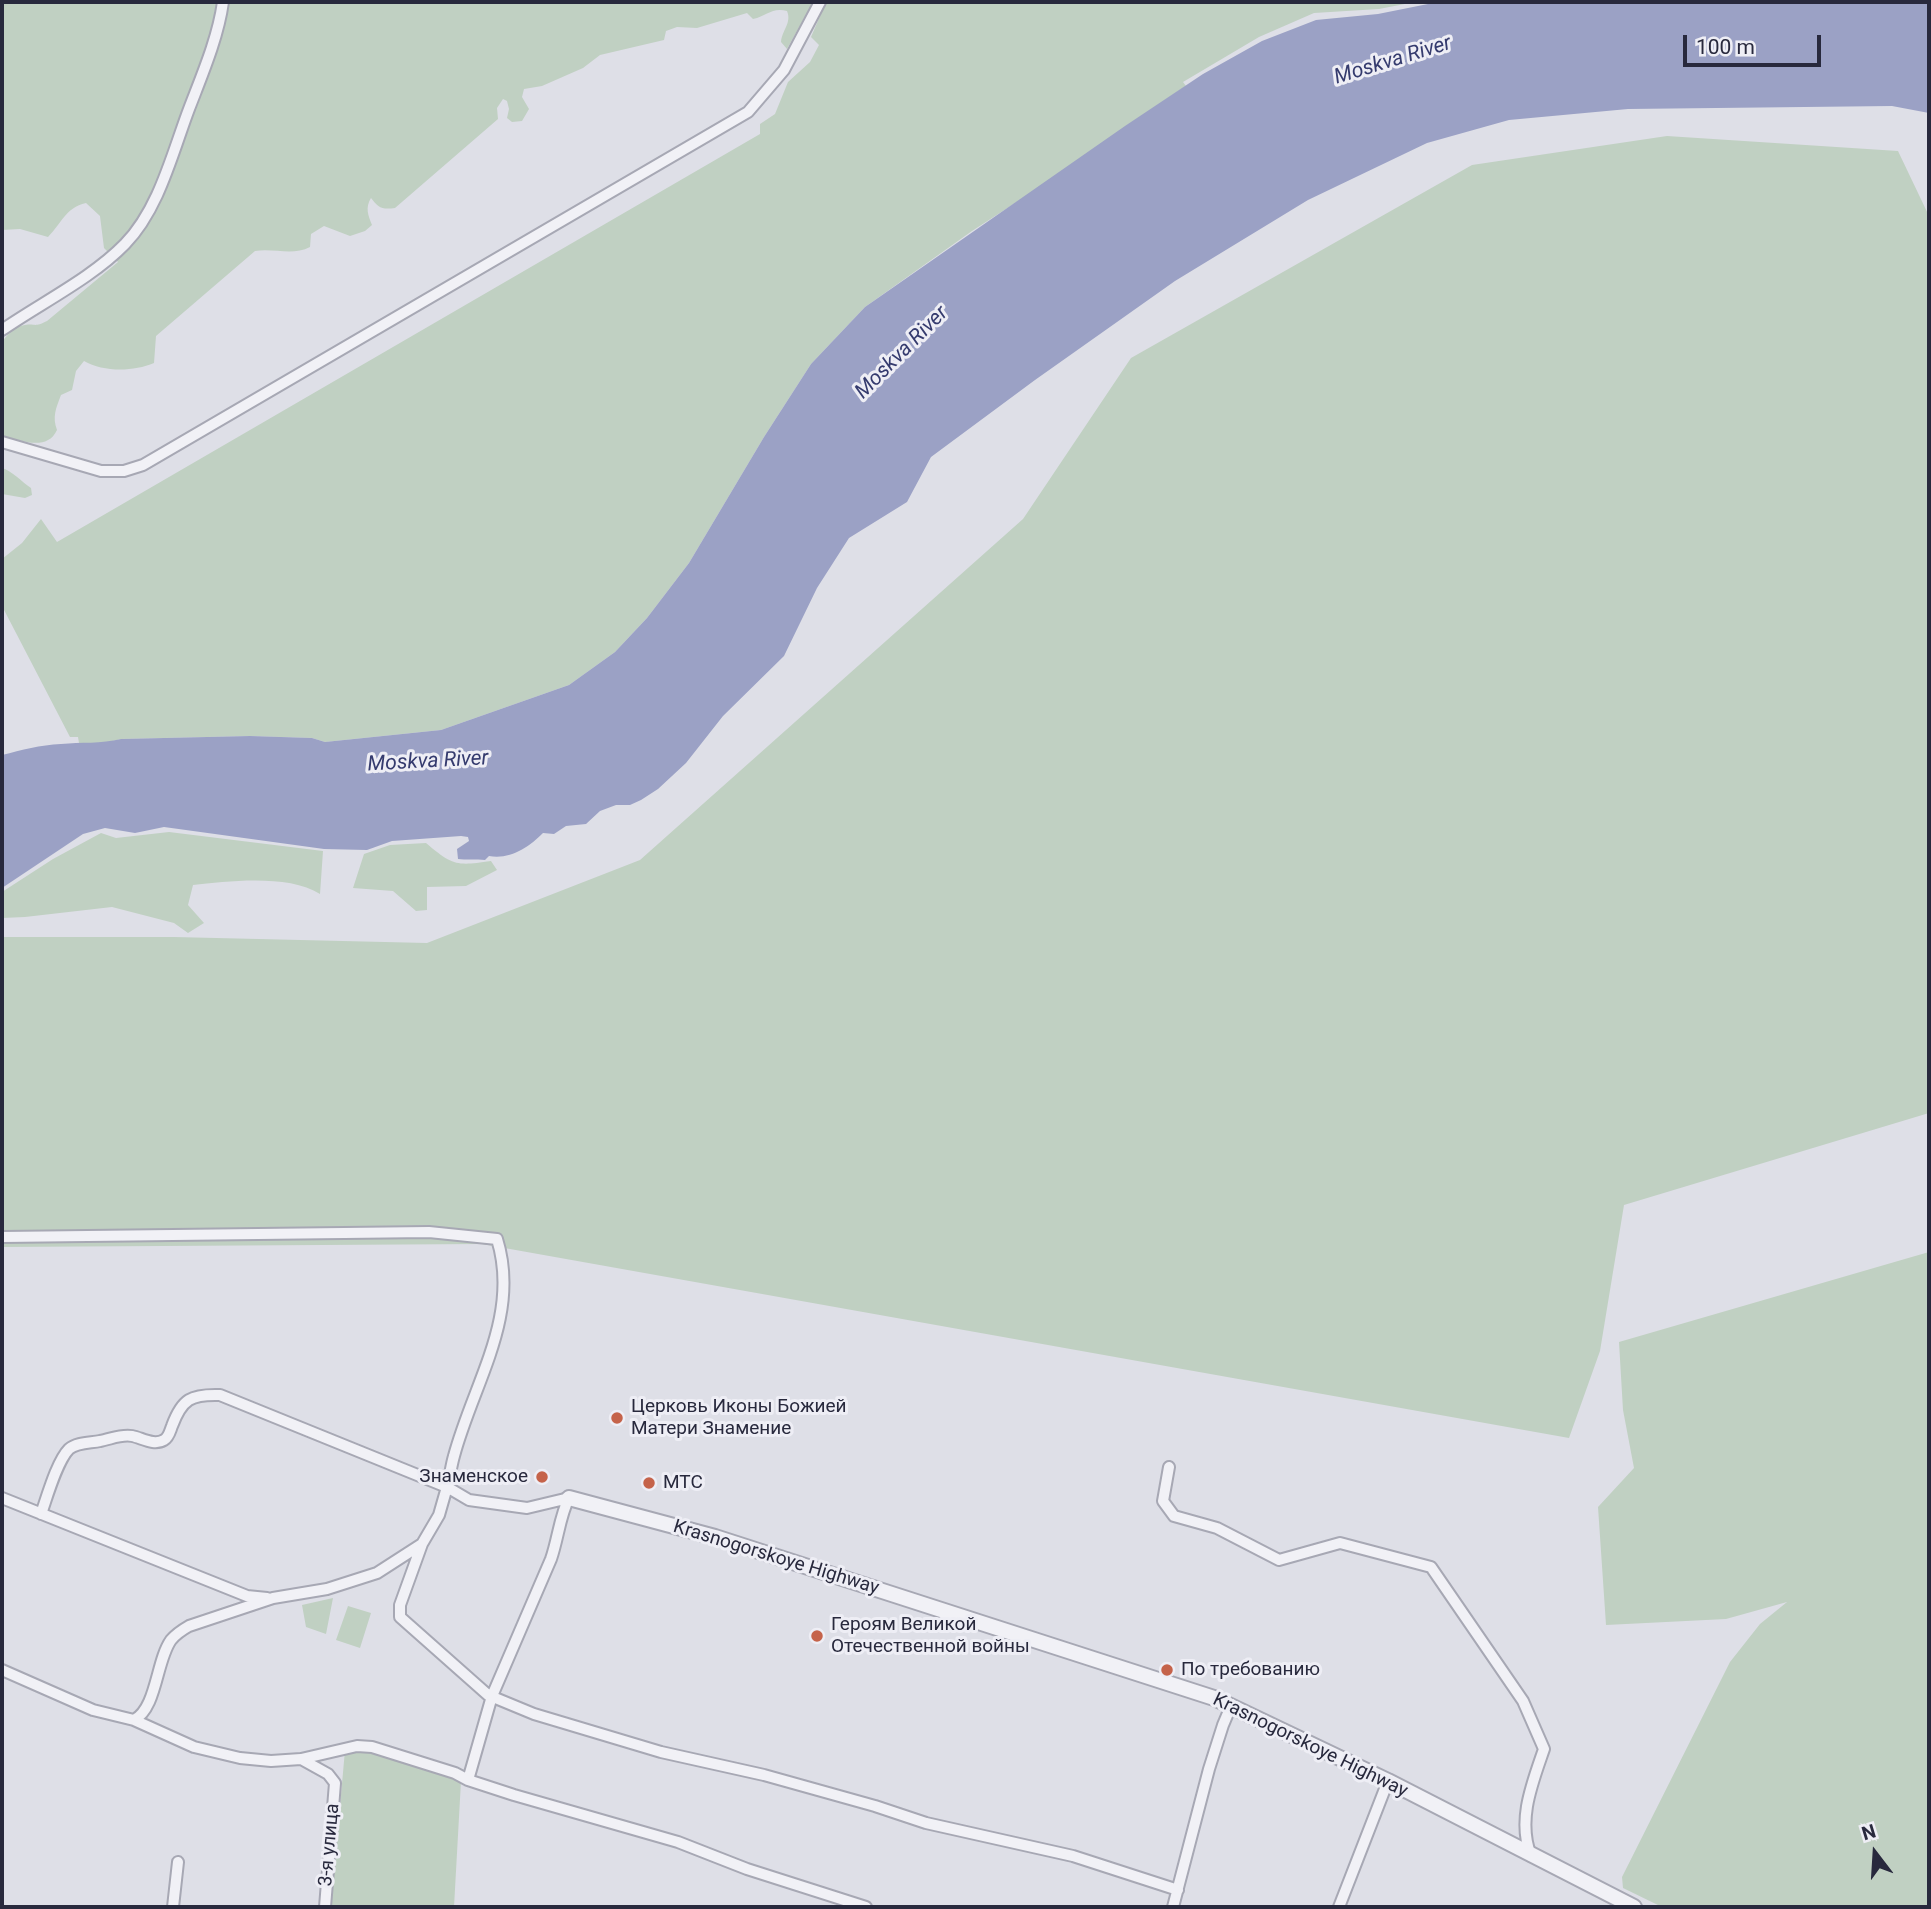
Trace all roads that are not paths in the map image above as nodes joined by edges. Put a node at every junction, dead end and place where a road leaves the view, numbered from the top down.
1 (223, 2) edge
2 (820, 2) edge
3 (2, 330) edge
4 (2, 442) edge
5 (2, 1237) edge
6 (1169, 1467) dead end
7 (447, 1487) junction
8 (548, 1494) dead end
9 (2, 1498) edge
10 (569, 1498) junction
11 (41, 1514) junction
12 (422, 1544) junction
13 (273, 1598) junction
14 (2, 1670) edge
15 (492, 1696) junction
16 (1231, 1706) junction
17 (134, 1720) junction
18 (301, 1759) junction
19 (468, 1780) junction
20 (1388, 1781) junction
21 (1531, 1856) junction
22 (178, 1862) dead end
23 (1178, 1890) junction
24 (173, 1907) edge
25 (325, 1907) edge
26 (866, 1907) edge
27 (1173, 1907) edge
28 (1339, 1907) edge
29 (1634, 1907) edge

1 - 3 street
2 - 4 street
5 - 7 street
6 - 21 street
7 - 10 street
7 - 11 street
7 - 12 street
8 - 10 street
9 - 11 street
10 - 15 street
10 - 16 street, Krasnogorskoye Highway
11 - 13 street
12 - 13 street
12 - 15 street
13 - 17 street
14 - 17 street
15 - 19 street
15 - 23 street
16 - 20 street, Krasnogorskoye Highway
16 - 23 street
17 - 18 street
18 - 19 street
18 - 25 street, 3-я улица
19 - 26 street
20 - 21 street, Krasnogorskoye Highway
20 - 28 street
21 - 29 street, Krasnogorskoye Highway
22 - 24 street
23 - 27 street

